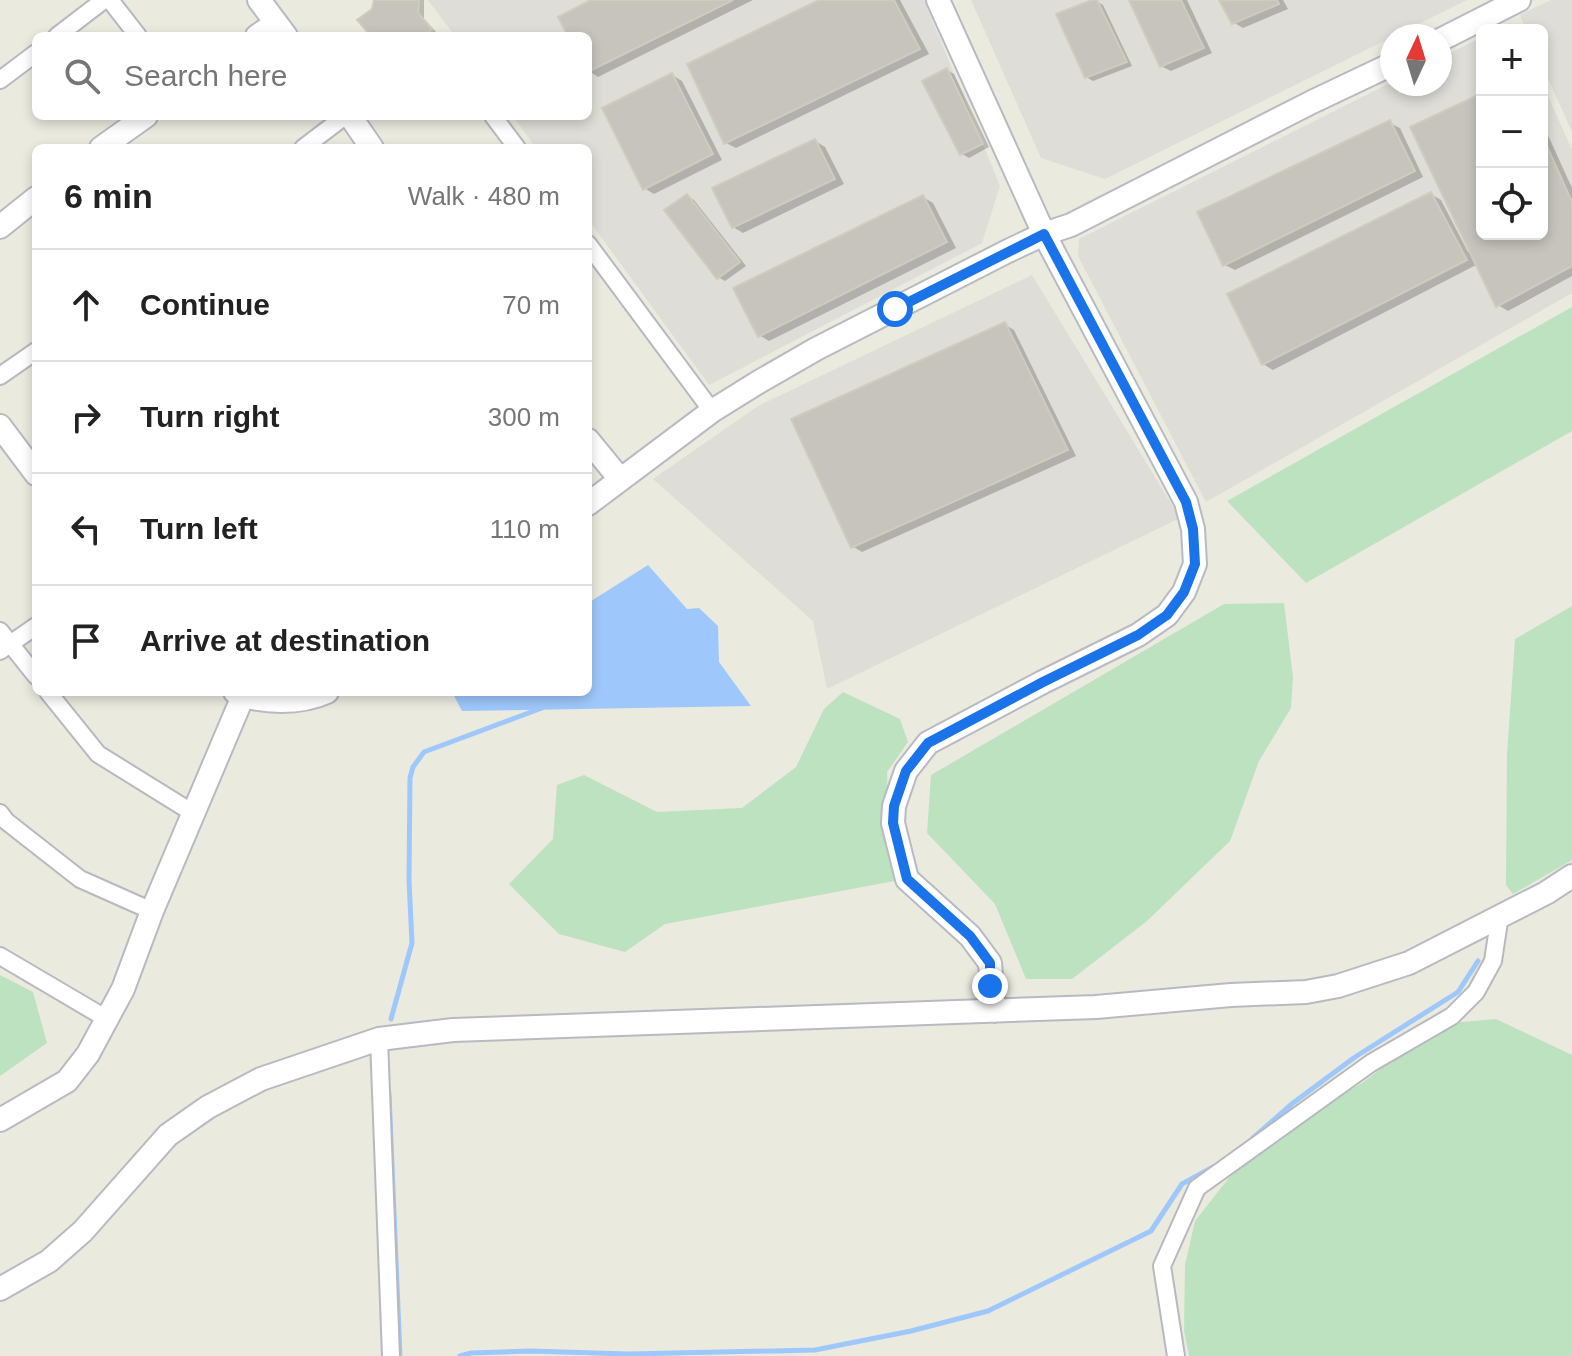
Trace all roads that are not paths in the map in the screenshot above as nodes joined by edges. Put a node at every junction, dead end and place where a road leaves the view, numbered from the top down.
1 (104, 0) edge
2 (110, 0) edge
3 (259, 0) edge
4 (938, 0) edge
5 (1519, 0) edge
6 (281, 29) edge
7 (62, 32) edge
8 (135, 32) edge
9 (1452, 34) edge
10 (32, 56) edge
11 (1380, 70) edge
12 (0, 80) edge
13 (140, 120) edge
14 (342, 120) edge
15 (350, 120) edge
16 (496, 120) edge
17 (107, 144) edge
18 (308, 144) edge
19 (369, 144) edge
20 (514, 144) edge
21 (32, 201) edge
22 (1, 225) edge
23 (1044, 234) junction
24 (592, 249) edge
25 (32, 354) edge
26 (0, 376) edge
27 (712, 411) junction
28 (0, 426) edge
29 (592, 445) edge
30 (32, 469) edge
31 (620, 479) junction
32 (592, 501) edge
33 (32, 628) edge
34 (3, 642) edge
35 (32, 672) edge
36 (51, 696) edge
37 (238, 696) edge
38 (254, 696) edge
39 (311, 696) edge
40 (0, 813) edge
41 (193, 813) junction
42 (1572, 876) edge
43 (152, 911) junction
44 (1500, 915) junction
45 (0, 956) edge
46 (994, 1011) junction
47 (107, 1019) junction
48 (379, 1039) junction
49 (0, 1120) edge
50 (0, 1289) edge
51 (391, 1356) edge
52 (1176, 1356) edge

1 - 7 street
2 - 8 street
3 - 6 street
4 - 23 street
5 - 9 street
10 - 12 street
11 - 23 street
13 - 17 street
14 - 18 street
15 - 19 street
16 - 20 street
21 - 22 street
23 - 27 street
23 - 46 street
24 - 27 street
25 - 26 street
27 - 31 street
28 - 30 street
29 - 31 street
31 - 32 street
33 - 34 street
34 - 35 street
36 - 41 street
37 - 41 street
38 - 39 street
40 - 43 street
41 - 43 street
42 - 44 street
43 - 47 street
44 - 46 street
44 - 52 street
45 - 47 street
46 - 48 street
47 - 49 street
48 - 50 street
48 - 51 street

